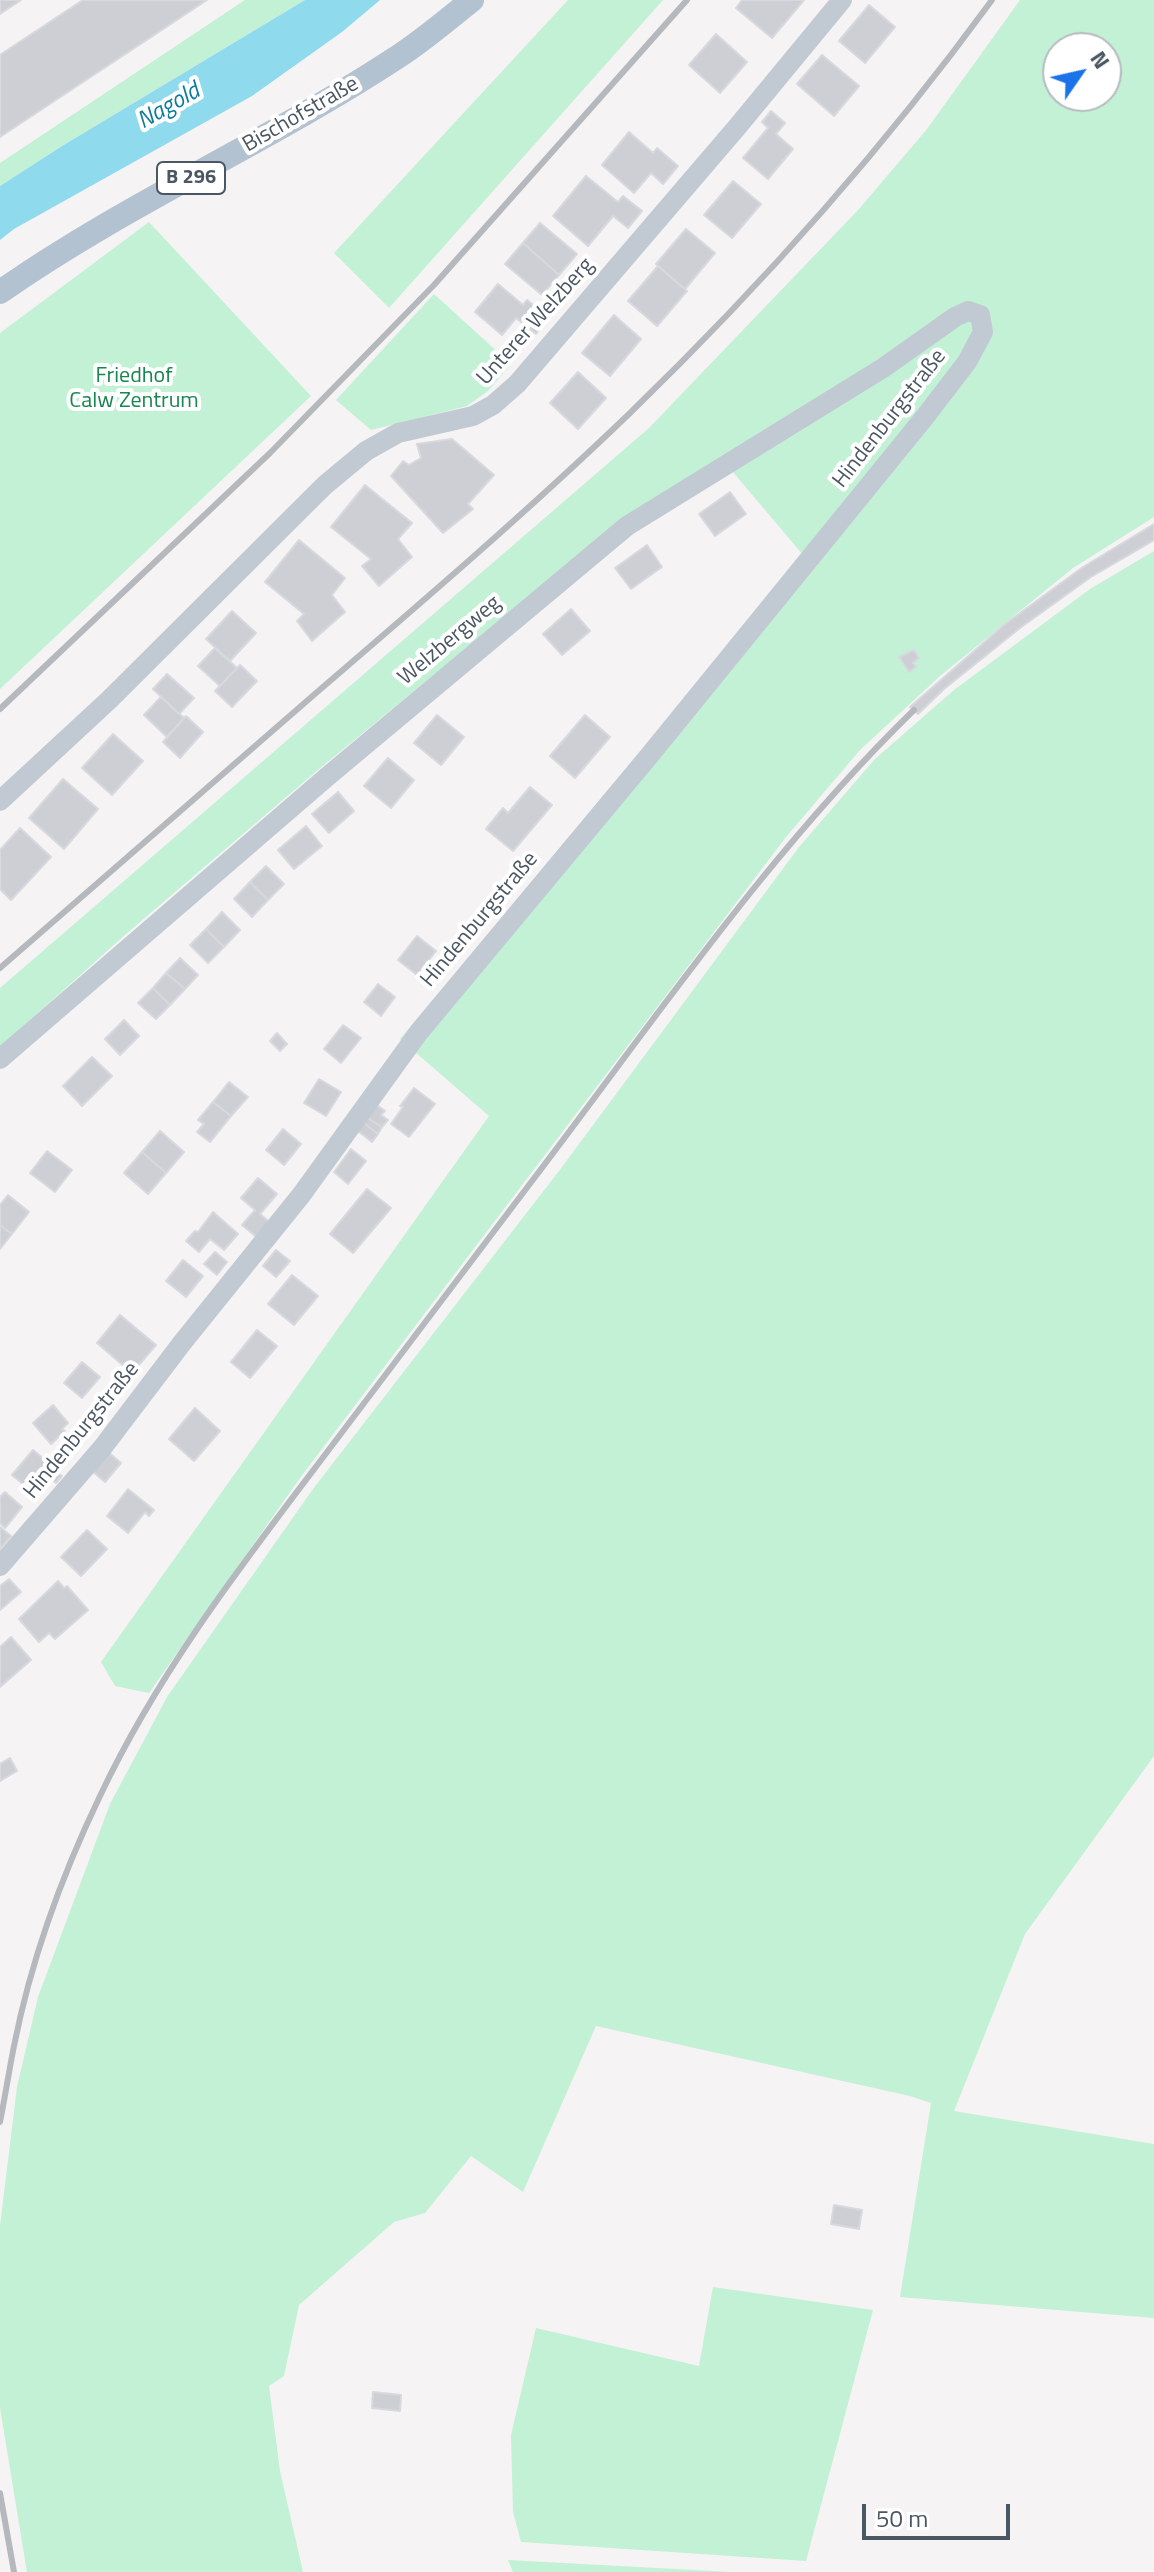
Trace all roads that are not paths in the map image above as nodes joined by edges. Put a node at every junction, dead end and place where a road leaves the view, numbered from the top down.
1 (472, 0) edge
2 (842, 0) edge
3 (0, 292) edge
4 (968, 311) joint
5 (0, 801) edge
6 (0, 1059) edge
7 (0, 1566) edge

1 - 3 main road, Bischofstraße / B 296
2 - 5 street, Unterer Welzberg
4 - 6 street, Welzbergweg
4 - 7 street, Hindenburgstraße

